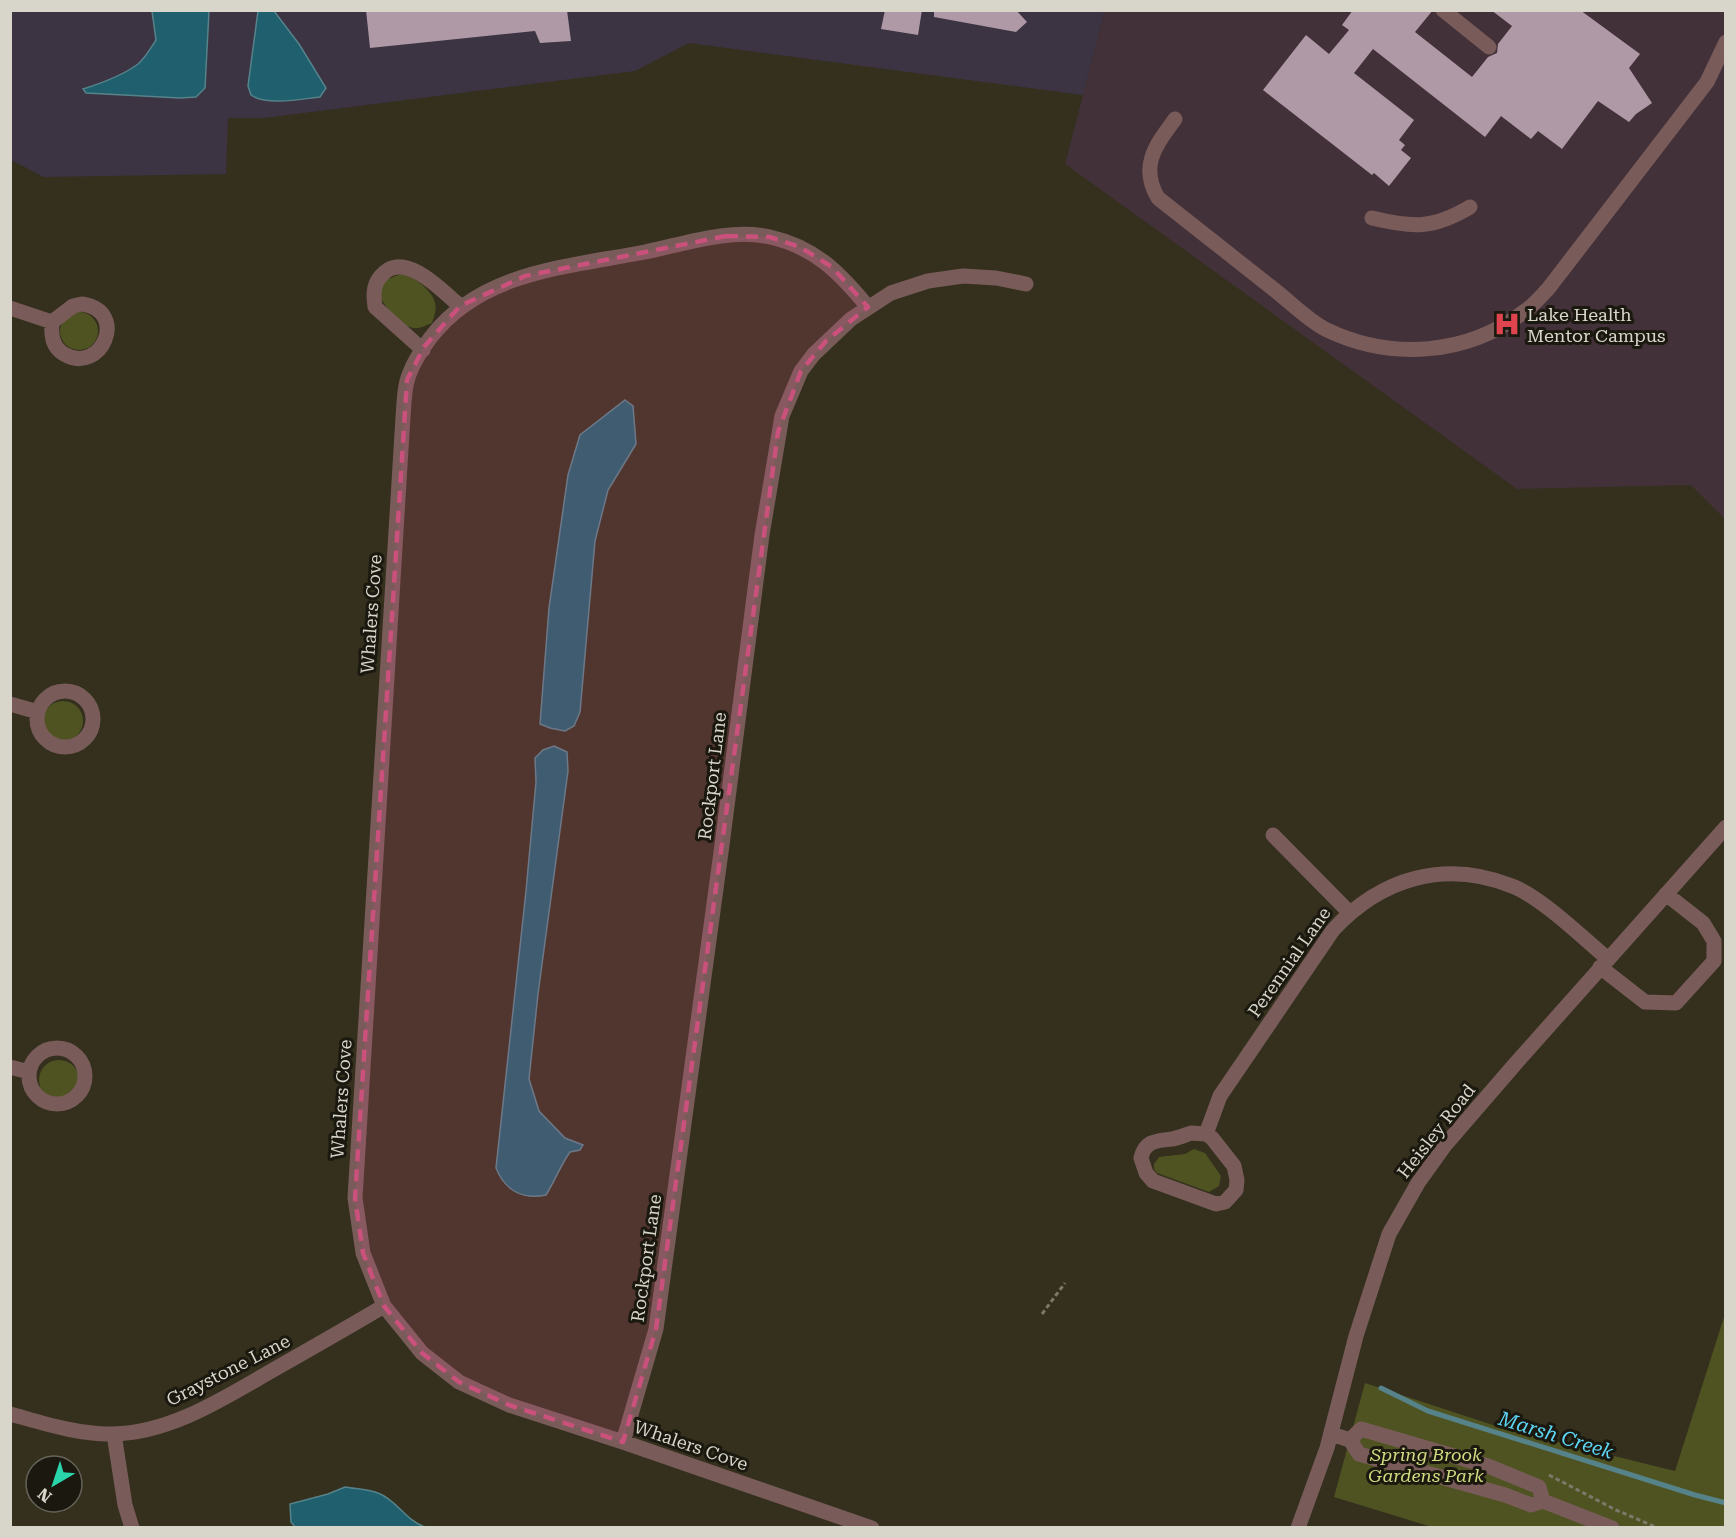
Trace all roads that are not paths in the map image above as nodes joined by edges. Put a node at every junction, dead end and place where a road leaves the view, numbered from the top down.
1 (1443, 10) edge
2 (1725, 42) edge
3 (1489, 48) dead end
4 (1175, 119) dead end
5 (1470, 207) dead end
6 (1372, 218) dead end
7 (1026, 284) dead end
8 (460, 306) junction
9 (868, 307) junction
10 (10, 308) edge
11 (52, 322) dead end
12 (423, 350) junction
13 (10, 704) edge
14 (38, 712) dead end
15 (1725, 827) edge
16 (1274, 835) dead end
17 (1666, 894) junction
18 (1349, 912) junction
19 (1604, 963) junction
20 (10, 1067) edge
21 (29, 1072) dead end
22 (1206, 1134) junction
23 (384, 1306) junction
24 (10, 1414) edge
25 (114, 1434) junction
26 (1331, 1434) junction
27 (1350, 1440) junction
28 (623, 1442) junction
29 (1543, 1501) junction
30 (862, 1526) edge
31 (132, 1527) edge
32 (1298, 1527) edge
33 (1612, 1527) edge

1 - 3 street
2 - 4 street
5 - 6 street
7 - 9 street, Rockport Lane
8 - 9 street, Whalers Cove
8 - 12 street, Whalers Cove
8 - 12 street
9 - 28 street, Rockport Lane
10 - 11 street
12 - 23 street, Whalers Cove
13 - 14 street
15 - 17 street, Heisley Road
16 - 18 street
17 - 19 street, Heisley Road
17 - 19 street, Perennial Lane
18 - 19 street, Perennial Lane
18 - 22 street, Perennial Lane
19 - 26 street, Heisley Road
20 - 21 street
22 - 22 street
23 - 25 street, Graystone Lane
23 - 28 street, Whalers Cove
24 - 25 street, Graystone Lane
25 - 31 street
26 - 27 street
26 - 32 street, Heisley Road
27 - 29 street
27 - 29 street
28 - 30 street, Whalers Cove
29 - 33 street

